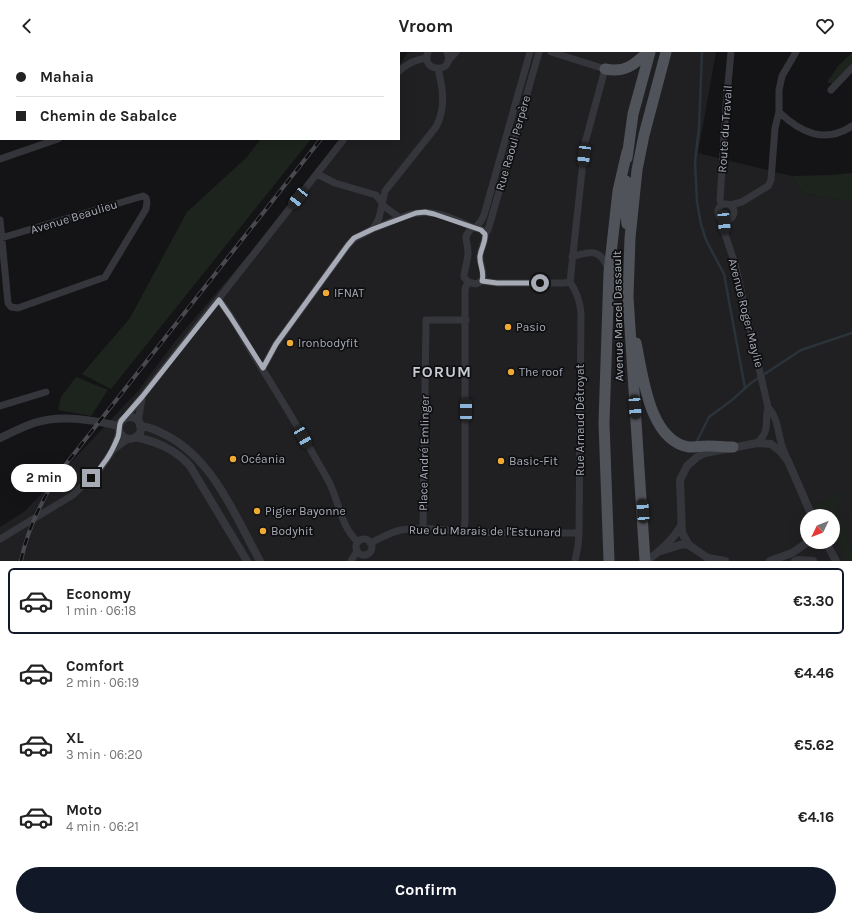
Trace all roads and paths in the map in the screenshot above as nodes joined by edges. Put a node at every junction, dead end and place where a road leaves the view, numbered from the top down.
1 (447, 52) edge
2 (456, 52) edge
3 (530, 52) edge
4 (539, 52) edge
5 (551, 52) edge
6 (649, 52) edge
7 (666, 52) edge
8 (731, 52) edge
9 (796, 52) edge
10 (428, 55) edge
11 (448, 61) junction
12 (852, 68) edge
13 (438, 69) junction
14 (605, 69) junction
15 (400, 70) edge
16 (831, 90) dead end
17 (779, 112) junction
18 (852, 126) edge
19 (55, 140) edge
20 (343, 140) edge
21 (627, 152) junction
22 (0, 159) edge
23 (317, 174) junction
24 (382, 202) junction
25 (722, 205) junction
26 (730, 206) junction
27 (400, 218) junction
28 (0, 220) edge
29 (724, 220) junction
30 (474, 227) junction
31 (373, 229) junction
32 (485, 234) junction
33 (2, 238) junction
34 (630, 238) junction
35 (572, 257) junction
36 (609, 272) junction
37 (482, 281) junction
38 (468, 282) junction
39 (570, 282) junction
40 (628, 297) junction
41 (219, 300) junction
42 (466, 320) junction
43 (263, 368) junction
44 (46, 392) dead end
45 (142, 397) junction
46 (0, 406) edge
47 (768, 407) junction
48 (125, 418) junction
49 (139, 424) junction
50 (119, 429) junction
51 (0, 438) edge
52 (132, 438) junction
53 (757, 443) junction
54 (732, 448) junction
55 (113, 450) junction
56 (788, 462) junction
57 (809, 509) edge
58 (681, 526) junction
59 (423, 529) junction
60 (464, 532) junction
61 (579, 533) junction
62 (0, 539) edge
63 (358, 542) junction
64 (370, 543) junction
65 (689, 545) junction
66 (800, 548) edge
67 (830, 549) edge
68 (661, 551) junction
69 (361, 556) edge
70 (705, 556) edge
71 (247, 561) edge
72 (260, 561) edge
73 (351, 561) edge
74 (575, 561) edge
75 (609, 561) edge
76 (646, 561) edge
77 (725, 561) edge
78 (770, 561) edge
79 (795, 561) edge
80 (813, 561) edge
81 (836, 561) edge

1 - 11 street
2 - 11 street
3 - 30 street, Rue Raoul Perpère
4 - 32 street, Rue Raoul Perpère
5 - 14 street
6 - 14 main road
6 - 21 main road, Avenue Marcel Dassault
7 - 34 main road, Avenue Marcel Dassault
8 - 25 street, Route du Travail
9 - 17 street
10 - 13 street
10 - 15 street
11 - 13 street
12 - 16 street
13 - 24 street
14 - 35 street
17 - 18 street
17 - 26 street
19 - 22 street
20 - 23 street
21 - 34 main road, Avenue Marcel Dassault
21 - 36 main road
23 - 24 street
23 - 41 street
24 - 27 street
24 - 31 street
25 - 26 street
25 - 29 street
26 - 29 street
27 - 30 street
27 - 31 street
28 - 33 street
29 - 47 street, Avenue Roger Maylie
30 - 32 street
30 - 38 street, Rue Raoul Perpère
31 - 43 street
32 - 37 street, Rue Raoul Perpère
33 - 33 street, Avenue Beaulieu
34 - 40 main road, Avenue Marcel Dassault
35 - 36 street
35 - 39 street
36 - 75 main road
37 - 38 street
37 - 39 street
38 - 42 street
39 - 61 street, Rue Arnaud Détroyat
40 - 54 main road
40 - 76 main road, Avenue Marcel Dassault
41 - 43 street
41 - 45 street
42 - 59 street, Place André Emlinger
42 - 60 street
43 - 63 street
44 - 46 street
45 - 48 street
45 - 49 street
47 - 53 street, Avenue Roger Maylie
47 - 56 street, Avenue Roger Maylie
48 - 49 street
48 - 50 street
49 - 52 street
49 - 72 street
50 - 51 street
50 - 52 street
50 - 55 street
52 - 55 street
52 - 71 street
53 - 54 street
53 - 56 street
54 - 58 street
55 - 62 street
56 - 57 street
58 - 65 street
58 - 68 street
59 - 60 street, Rue du Marais de l'Estunard
59 - 64 street, Rue du Marais de l'Estunard
60 - 61 street, Rue du Marais de l'Estunard
61 - 74 street, Rue Arnaud Détroyat
63 - 64 street
63 - 69 street
64 - 69 street
65 - 68 street
65 - 70 street
66 - 78 street
67 - 81 street
68 - 76 street
69 - 73 street
70 - 77 street
79 - 80 street

